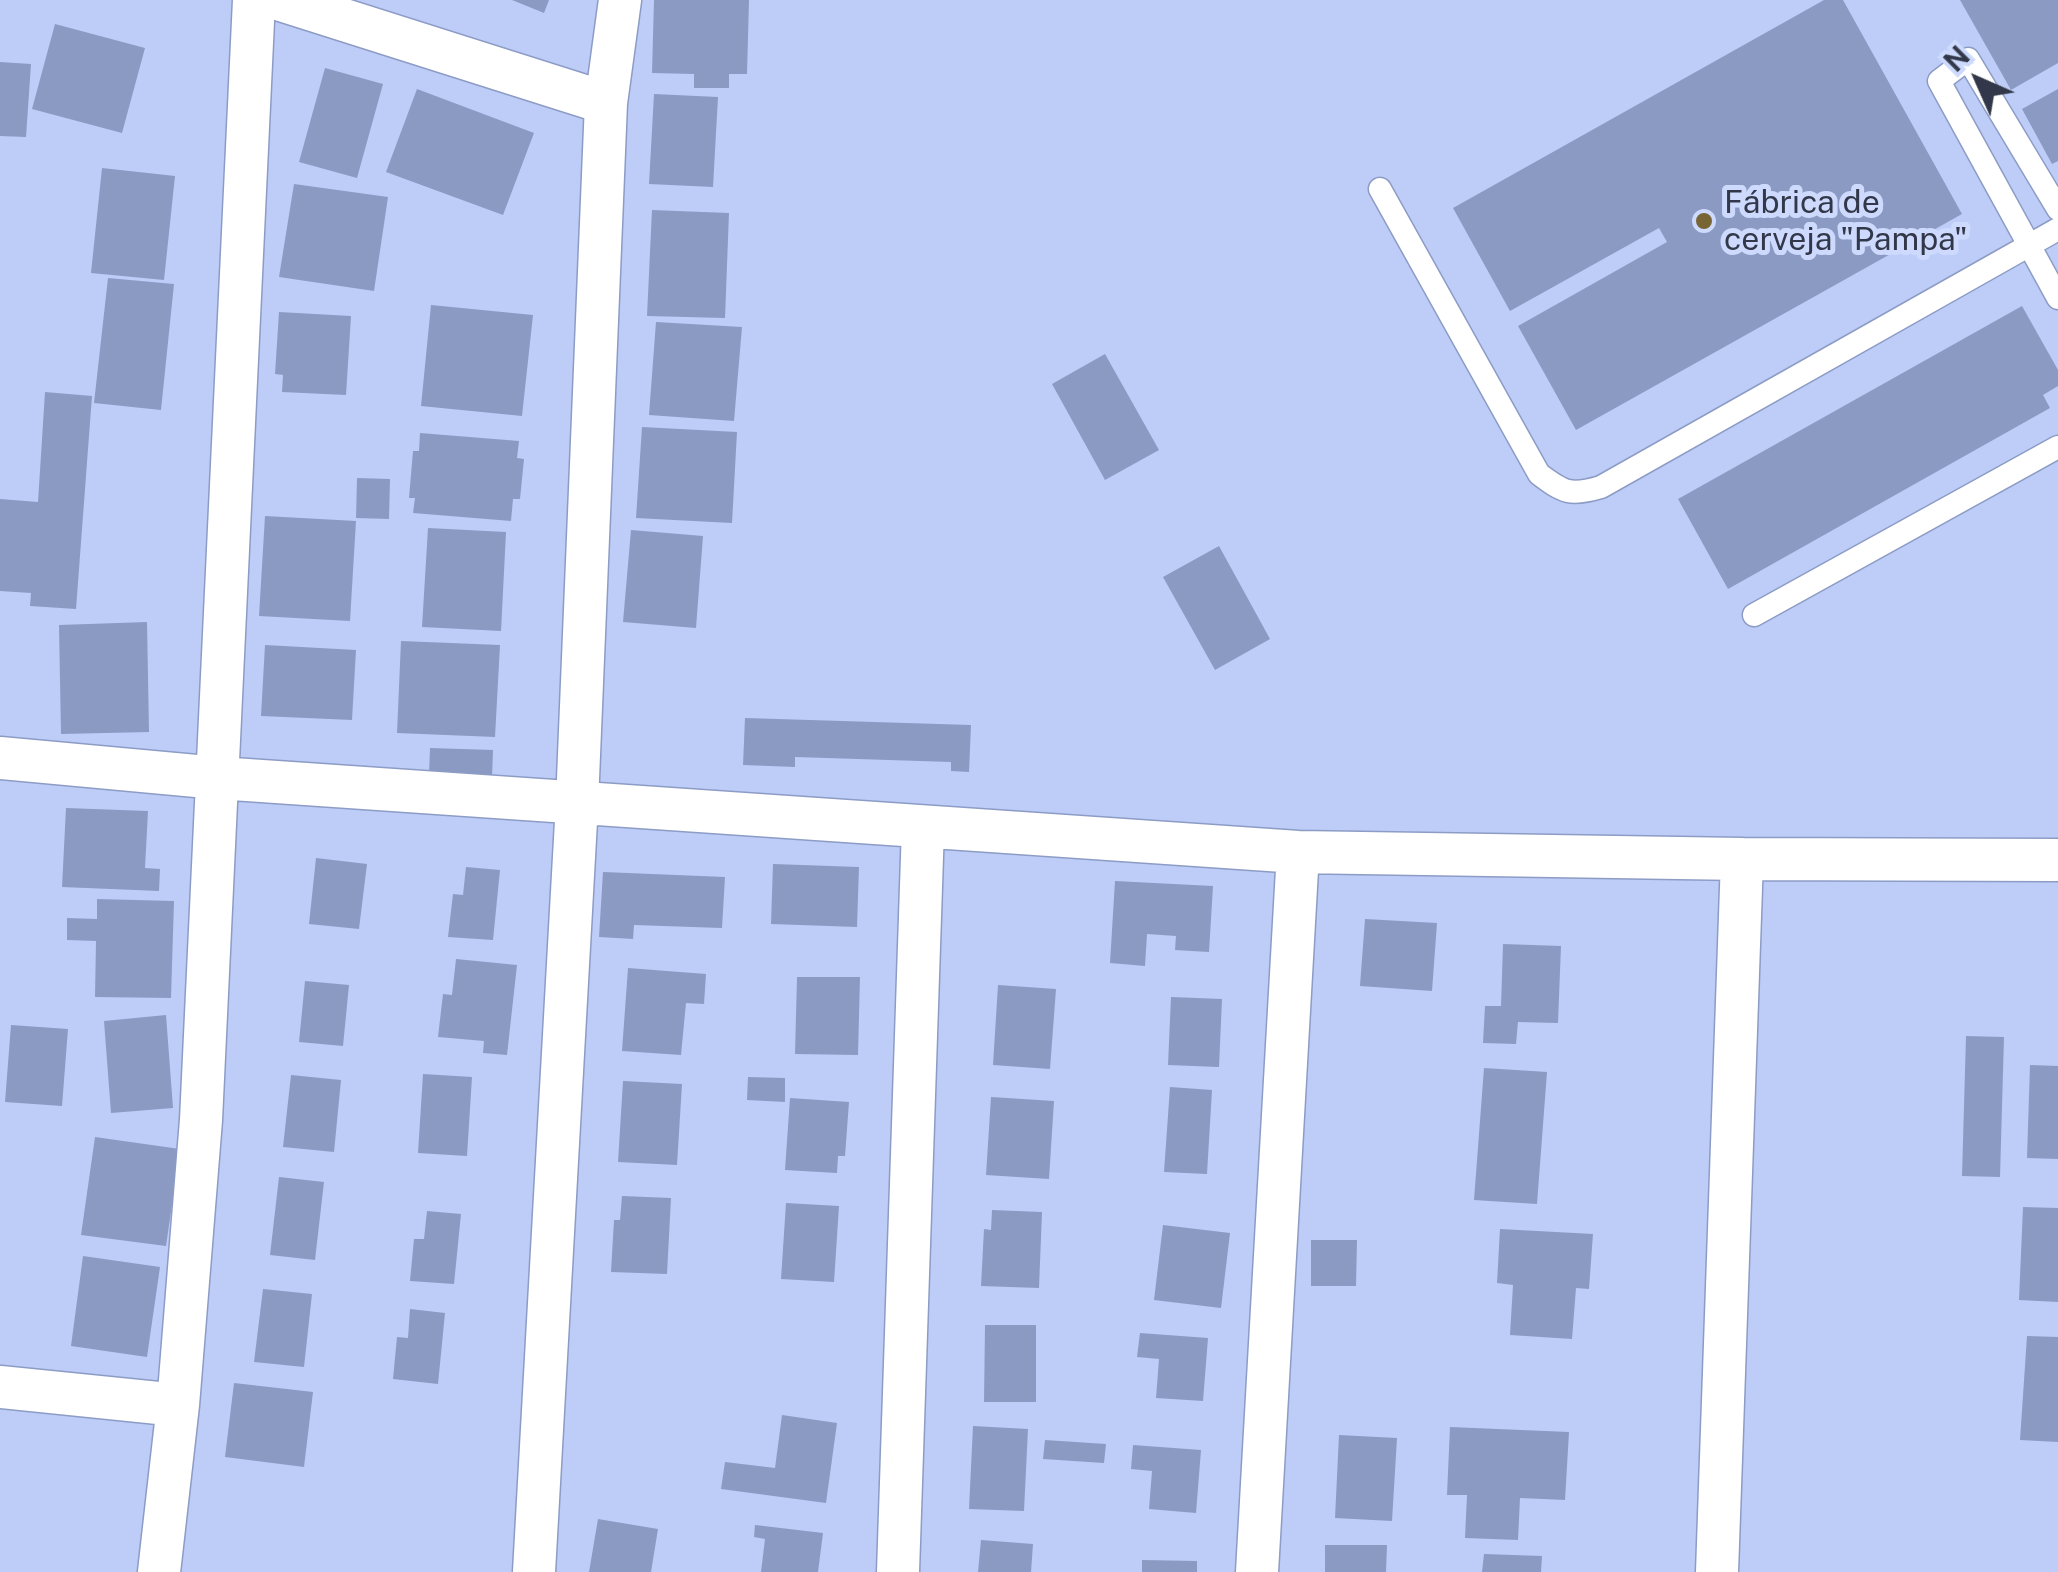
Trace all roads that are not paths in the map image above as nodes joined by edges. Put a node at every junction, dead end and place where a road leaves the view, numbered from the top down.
1 (254, 0) edge
2 (281, 0) edge
3 (620, 0) edge
4 (606, 103) junction
5 (1380, 189) dead end
6 (2058, 209) edge
7 (2058, 229) edge
8 (2029, 246) junction
9 (2058, 298) edge
10 (2058, 446) edge
11 (1754, 615) dead end
12 (0, 758) edge
13 (218, 778) junction
14 (576, 803) junction
15 (923, 827) junction
16 (1298, 852) junction
17 (1742, 859) junction
18 (2058, 860) edge
19 (0, 1387) edge
20 (178, 1405) junction
21 (158, 1572) edge
22 (534, 1572) edge
23 (898, 1572) edge
24 (1258, 1572) edge
25 (1716, 1572) edge

1 - 13 street
2 - 4 street
3 - 4 street
4 - 14 street
5 - 8 lane
6 - 8 lane
7 - 8 lane
8 - 9 lane
10 - 11 lane
12 - 13 street
13 - 14 street
13 - 20 street
14 - 15 street
14 - 22 street
15 - 16 street
15 - 23 street
16 - 17 street
16 - 24 street
17 - 18 street
17 - 25 street
19 - 20 street
20 - 21 street

